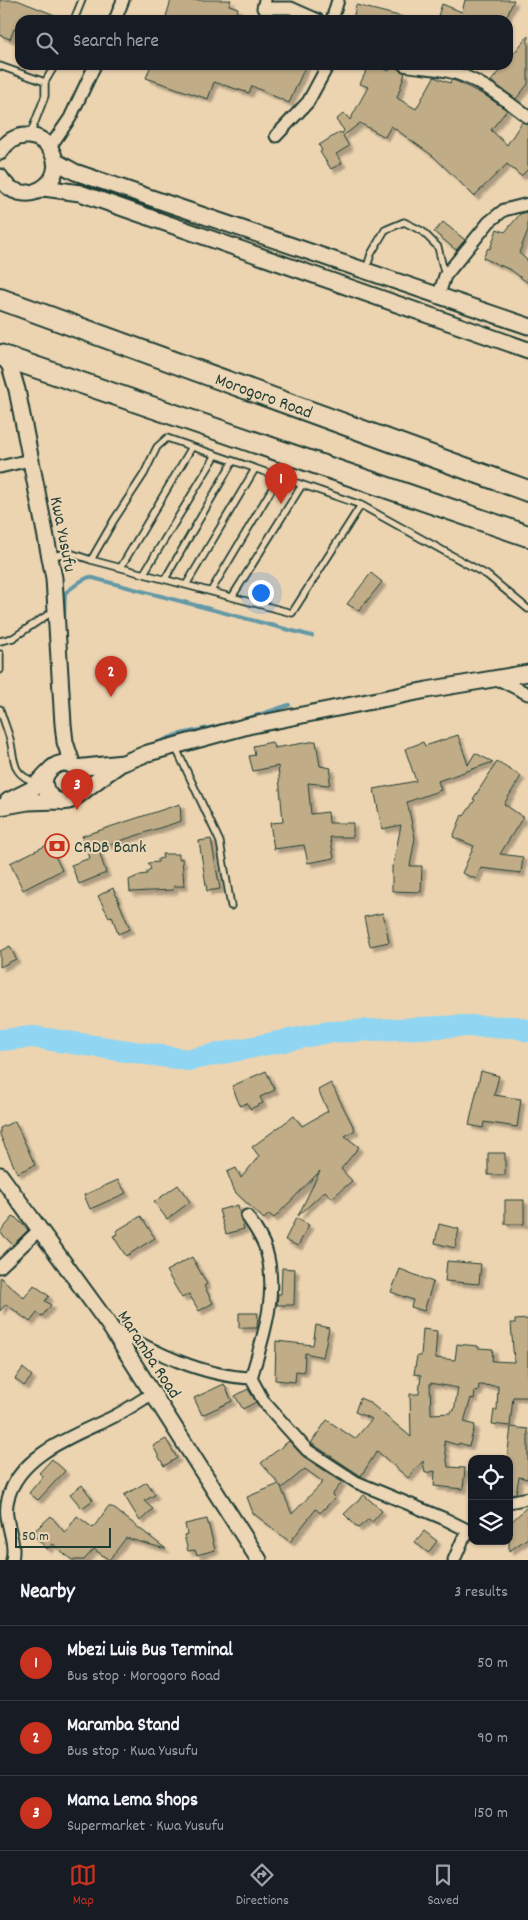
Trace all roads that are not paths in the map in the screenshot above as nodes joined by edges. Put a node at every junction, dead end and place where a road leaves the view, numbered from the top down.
1 (82, 0) edge
2 (123, 0) edge
3 (265, 0) edge
4 (338, 0) edge
5 (76, 15) edge
6 (117, 15) edge
7 (307, 15) edge
8 (334, 15) edge
9 (0, 66) edge
10 (52, 70) edge
11 (93, 70) edge
12 (325, 70) edge
13 (435, 70) edge
14 (45, 82) junction
15 (528, 117) edge
16 (30, 136) junction
17 (276, 136) dead end
18 (3, 145) edge
19 (52, 154) junction
20 (0, 177) edge
21 (44, 188) junction
22 (528, 204) edge
23 (366, 270) junction
24 (446, 276) junction
25 (439, 294) junction
26 (0, 300) edge
27 (528, 326) edge
28 (528, 350) edge
29 (2, 355) edge
30 (192, 447) junction
31 (216, 455) junction
32 (30, 460) junction
33 (233, 461) junction
34 (0, 467) edge
35 (255, 468) junction
36 (279, 477) junction
37 (302, 485) junction
38 (528, 491) edge
39 (361, 505) junction
40 (528, 536) edge
41 (50, 556) junction
42 (91, 560) junction
43 (121, 567) junction
44 (144, 573) junction
45 (165, 579) junction
46 (186, 584) junction
47 (211, 591) junction
48 (232, 597) junction
49 (56, 609) junction
50 (528, 609) edge
51 (0, 641) edge
52 (0, 654) edge
53 (0, 670) edge
54 (528, 673) edge
55 (495, 677) junction
56 (528, 694) edge
57 (0, 709) edge
58 (63, 724) junction
59 (175, 746) junction
60 (123, 763) junction
61 (74, 767) junction
62 (45, 775) junction
63 (77, 796) junction
64 (59, 801) junction
65 (0, 805) edge
66 (231, 906) dead end
67 (0, 1175) edge
68 (247, 1216) dead end
69 (39, 1230) junction
70 (0, 1267) edge
71 (109, 1325) junction
72 (251, 1378) junction
73 (153, 1393) junction
74 (528, 1498) edge
75 (513, 1501) edge
76 (468, 1529) edge
77 (468, 1533) edge
78 (12, 1560) edge
79 (259, 1560) edge
80 (454, 1560) edge

1 - 5 lane
2 - 6 street
3 - 7 street
4 - 8 street
9 - 14 lane
10 - 14 lane
11 - 19 street
12 - 17 street
13 - 15 street
14 - 16 lane
16 - 18 street
16 - 19 street
19 - 21 street
19 - 23 street
20 - 21 street
21 - 28 street
22 - 24 street
23 - 24 lane
23 - 25 street
24 - 25 street
25 - 27 street
26 - 38 highway, Morogoro Road
29 - 32 street, Kwa Yusufu
29 - 40 highway
30 - 31 lane
30 - 42 lane
30 - 43 lane
31 - 33 lane
31 - 44 lane
32 - 34 street
32 - 41 street, Kwa Yusufu
33 - 35 lane
33 - 45 lane
35 - 36 lane
35 - 46 lane
36 - 37 lane
36 - 47 lane
37 - 39 lane
37 - 48 lane
39 - 48 lane
39 - 50 lane
41 - 42 lane
41 - 49 street, Kwa Yusufu
42 - 43 lane
43 - 44 lane
44 - 45 lane
45 - 46 lane
46 - 47 lane
47 - 48 lane
49 - 51 lane
49 - 58 street, Kwa Yusufu
52 - 53 lane
54 - 55 street
55 - 56 street
55 - 59 street
57 - 62 lane
58 - 61 street, Kwa Yusufu
58 - 62 street, Kwa Yusufu
59 - 60 street
59 - 66 lane
60 - 61 street
60 - 63 street
61 - 62 street
61 - 63 street
62 - 64 street
62 - 65 street
63 - 64 street
64 - 65 street
67 - 69 street, Maramba Road
68 - 72 street
69 - 70 street
69 - 71 street, Maramba Road
71 - 72 street
71 - 73 street, Maramba Road
72 - 76 street
73 - 78 street
73 - 79 street, Maramba Road
74 - 75 street
77 - 80 street

